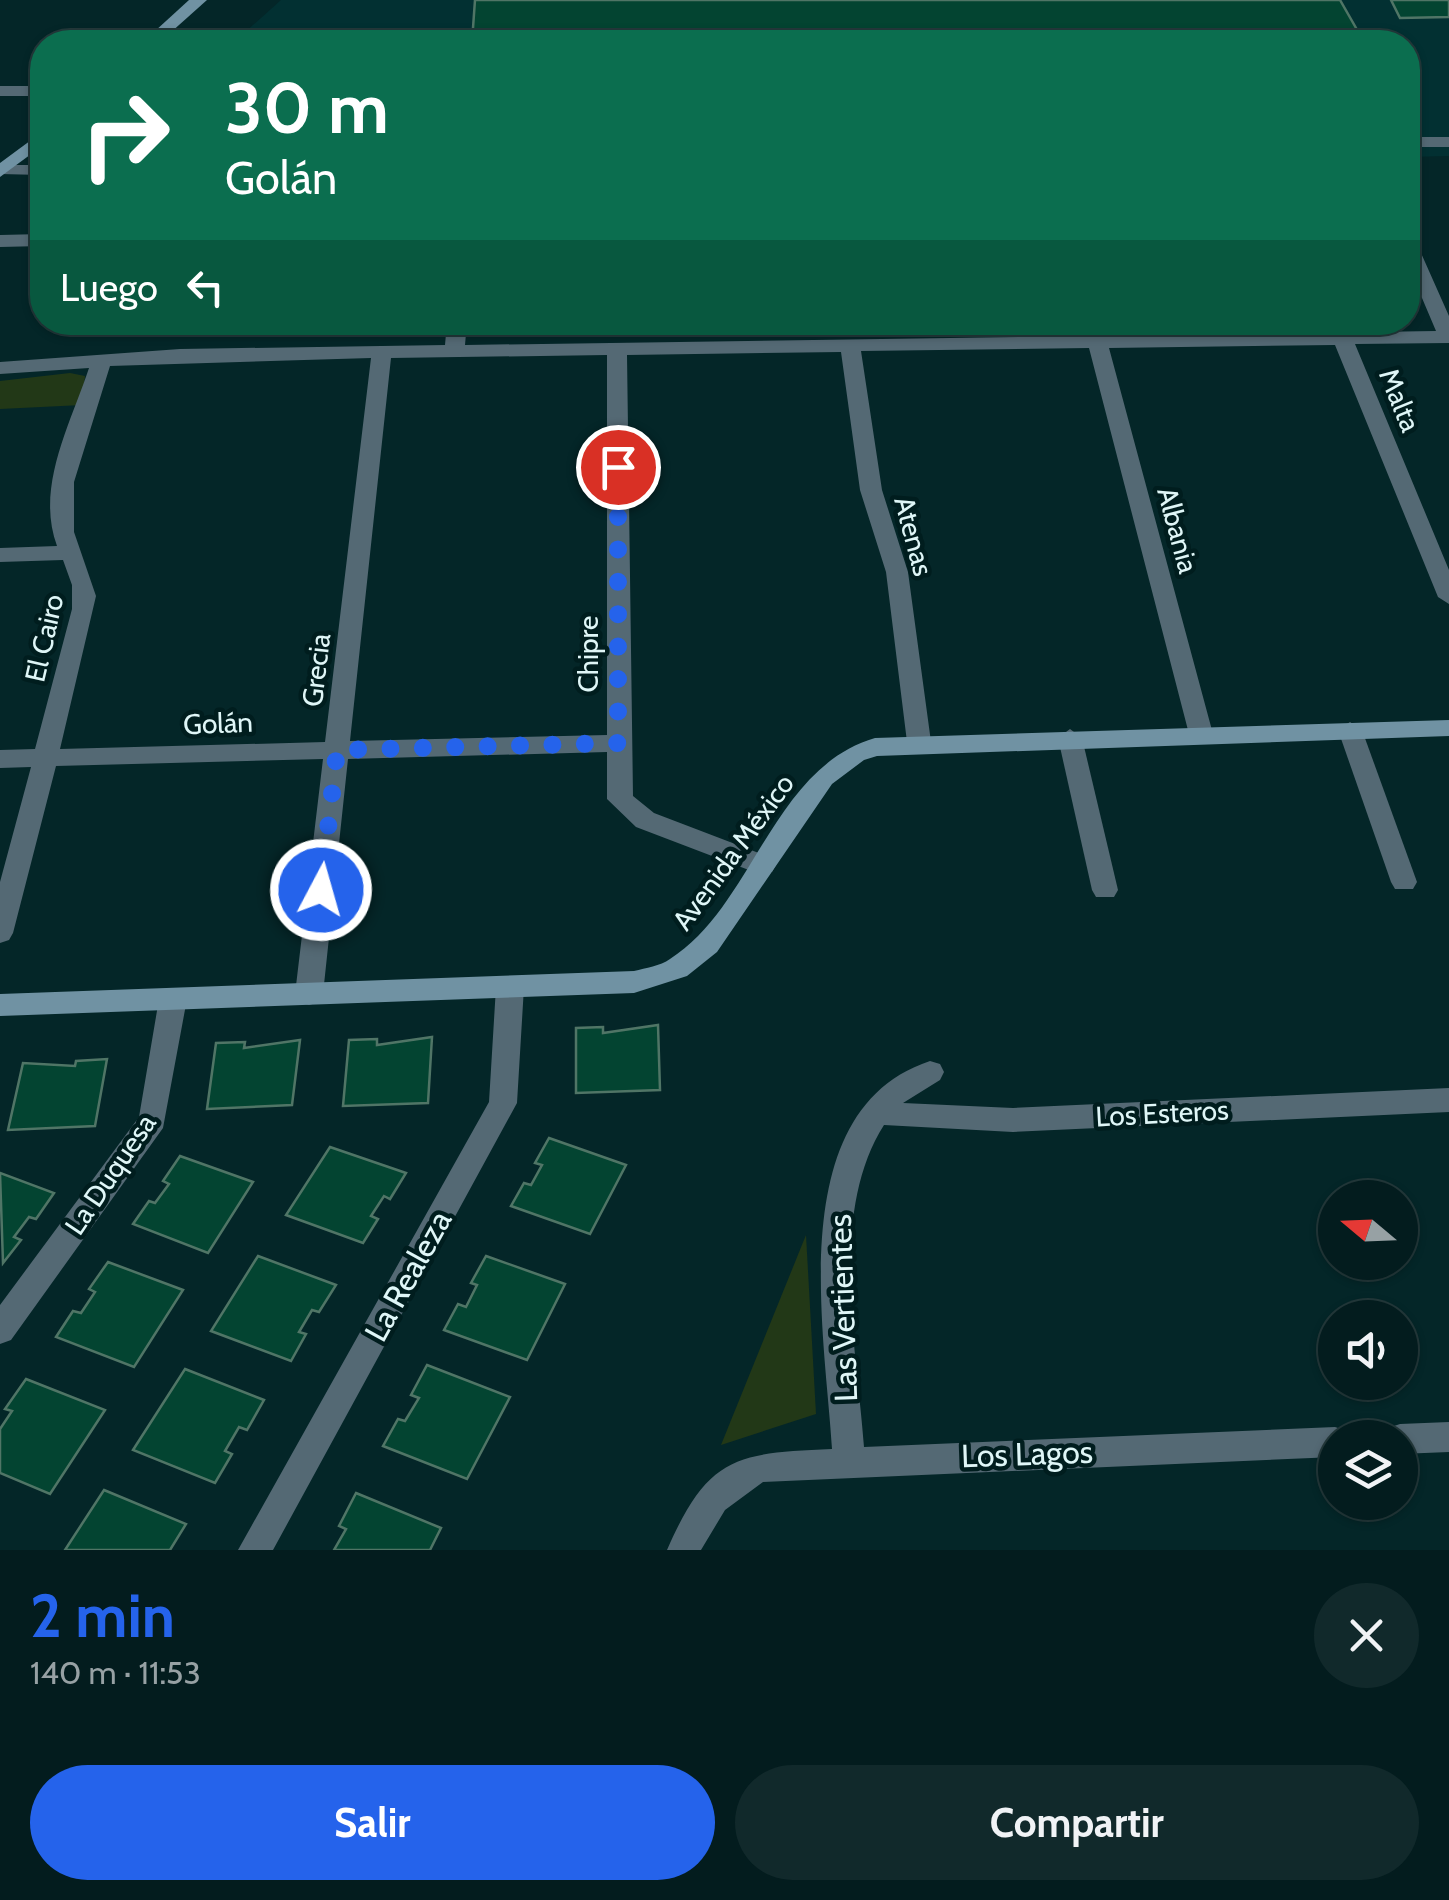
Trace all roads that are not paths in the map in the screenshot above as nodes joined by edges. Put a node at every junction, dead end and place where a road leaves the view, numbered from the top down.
1 (199, 0) edge
2 (164, 30) edge
3 (0, 91) edge
4 (30, 91) edge
5 (1420, 142) edge
6 (1449, 142) edge
7 (30, 150) edge
8 (30, 171) edge
9 (2, 173) edge
10 (30, 240) edge
11 (0, 241) edge
12 (1420, 271) edge
13 (456, 335) edge
14 (722, 335) edge
15 (932, 335) edge
16 (982, 335) edge
17 (1175, 335) edge
18 (1289, 335) edge
19 (1449, 337) edge
20 (1342, 338) junction
21 (1097, 342) junction
22 (850, 345) junction
23 (722, 347) junction
24 (617, 349) junction
25 (454, 351) junction
26 (382, 352) junction
27 (102, 360) junction
28 (0, 368) edge
29 (72, 553) junction
30 (0, 555) edge
31 (1449, 597) edge
32 (1449, 728) edge
33 (1350, 730) junction
34 (1201, 734) junction
35 (1070, 738) junction
36 (919, 742) junction
37 (618, 743) junction
38 (337, 750) junction
39 (45, 758) junction
40 (0, 759) edge
41 (763, 865) junction
42 (1404, 882) dead end
43 (1105, 890) dead end
44 (0, 933) edge
45 (510, 987) junction
46 (310, 994) junction
47 (174, 999) junction
48 (0, 1005) edge
49 (930, 1072) dead end
50 (1449, 1100) edge
51 (876, 1113) junction
52 (0, 1330) edge
53 (1449, 1438) edge
54 (1418, 1439) edge
55 (1318, 1443) edge
56 (850, 1461) junction
57 (255, 1550) edge
58 (684, 1550) edge

1 - 2 street
3 - 4 street
5 - 6 street
7 - 9 street
8 - 9 street
10 - 11 street
12 - 19 street
13 - 25 street
14 - 23 street
15 - 22 street
16 - 21 street
17 - 21 street
18 - 20 street
19 - 20 street
20 - 31 street, Malta
21 - 34 street, Albania
22 - 23 street
22 - 36 street, Atenas
23 - 24 street
24 - 25 street
24 - 37 street, Chipre
25 - 26 street
26 - 27 street
26 - 38 street, Grecia
27 - 28 street
27 - 29 street, El Cairo
29 - 30 street
29 - 39 street, El Cairo
32 - 33 street, Avenida México
33 - 34 street, Avenida México
33 - 42 street
34 - 35 street, Avenida México
35 - 36 street, Avenida México
35 - 43 street
36 - 41 street, Avenida México
37 - 38 street, Golán
37 - 41 street, Chipre
38 - 39 street, Golán
38 - 46 street, Grecia
39 - 40 street, Golán
39 - 44 street, El Cairo
41 - 45 street, Avenida México
45 - 46 street, Avenida México
45 - 57 street, La Realeza
46 - 47 street, Avenida México
47 - 48 street, Avenida México
47 - 52 street, La Duquesa
49 - 51 street, Las Vertientes
50 - 51 street, Los Esteros
51 - 56 street, Las Vertientes
53 - 54 street
55 - 56 street, Los Lagos
56 - 58 street, Los Lagos

